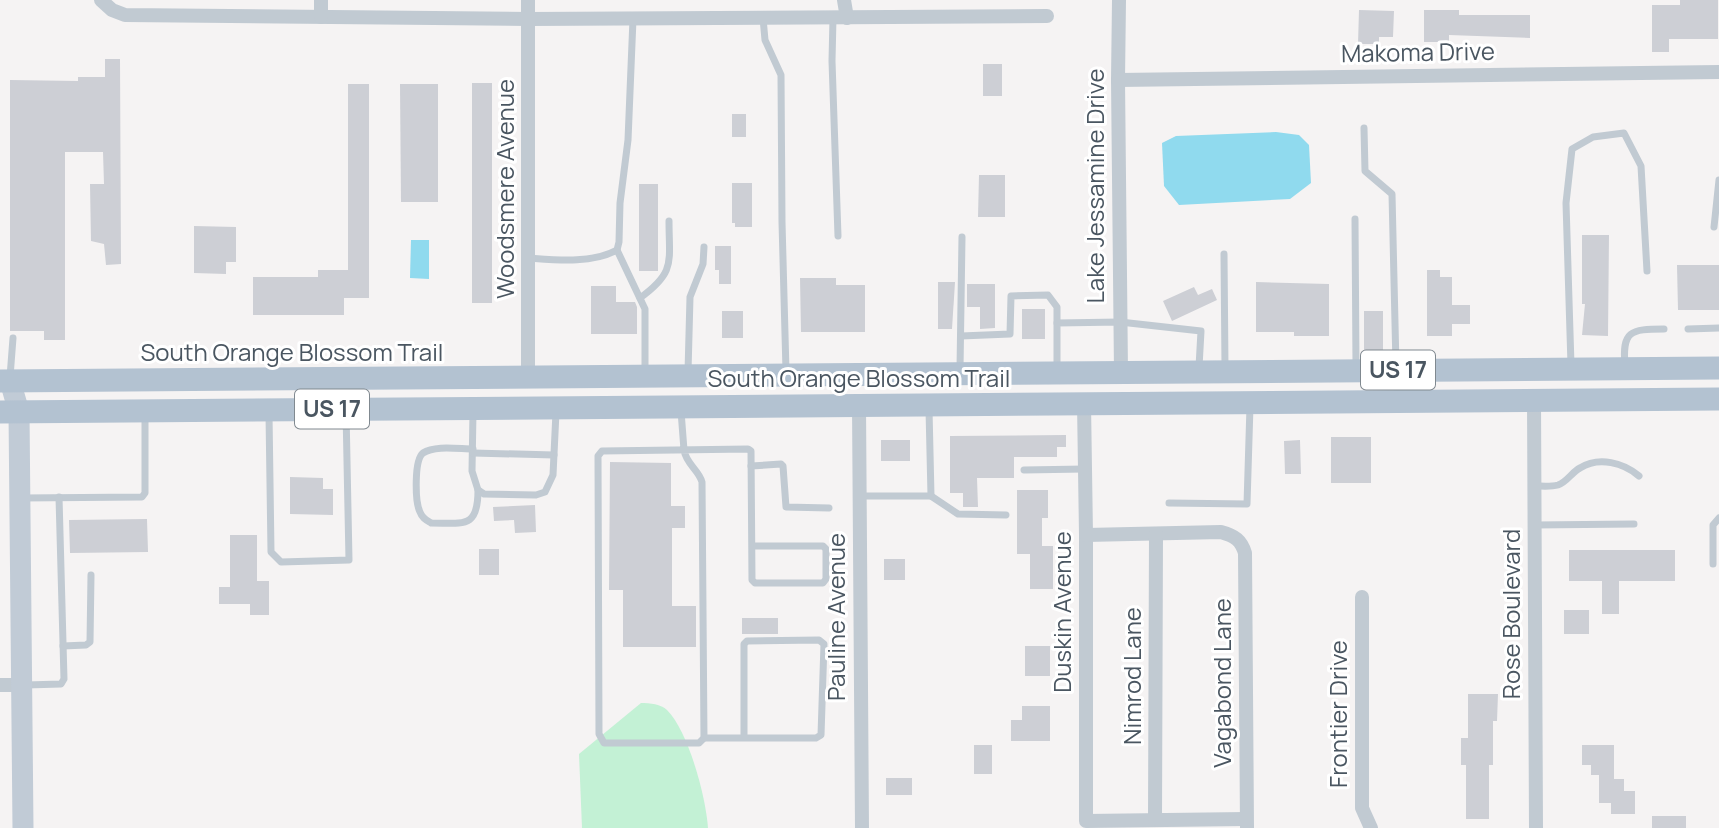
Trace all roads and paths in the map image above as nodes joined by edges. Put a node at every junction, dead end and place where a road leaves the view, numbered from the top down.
1 (101, 0) edge
2 (321, 0) edge
3 (528, 0) edge
4 (844, 0) edge
5 (1119, 0) edge
6 (1047, 16) dead end
7 (321, 17) junction
8 (764, 18) junction
9 (840, 18) junction
10 (528, 19) junction
11 (633, 19) junction
12 (1719, 72) edge
13 (1118, 80) junction
14 (1364, 128) dead end
15 (1719, 180) edge
16 (1355, 219) dead end
17 (669, 221) dead end
18 (1714, 227) dead end
19 (838, 236) dead end
20 (962, 237) dead end
21 (704, 247) dead end
22 (617, 250) junction
23 (1224, 254) dead end
24 (528, 258) junction
25 (1647, 271) dead end
26 (640, 298) junction
27 (1120, 322) junction
28 (1057, 323) junction
29 (1719, 328) edge
30 (1664, 329) dead end
31 (1688, 329) dead end
32 (961, 336) junction
33 (13, 338) dead end
34 (1719, 368) edge
35 (1572, 369) junction
36 (1625, 369) junction
37 (1356, 370) junction
38 (1395, 370) junction
39 (1515, 370) junction
40 (1199, 371) junction
41 (1225, 371) junction
42 (1058, 372) junction
43 (1121, 372) junction
44 (960, 373) junction
45 (830, 374) junction
46 (906, 374) junction
47 (786, 375) junction
48 (688, 376) junction
49 (645, 377) junction
50 (528, 378) junction
51 (3, 386) edge
52 (1719, 399) edge
53 (1481, 400) junction
54 (1534, 400) junction
55 (1250, 402) junction
56 (1084, 403) junction
57 (928, 404) junction
58 (788, 405) junction
59 (859, 405) junction
60 (681, 406) junction
61 (473, 408) junction
62 (556, 408) junction
63 (269, 410) junction
64 (346, 410) junction
65 (145, 411) junction
66 (9, 412) edge
67 (684, 450) junction
68 (473, 451) junction
69 (554, 455) junction
70 (751, 466) junction
71 (1085, 469) junction
72 (1024, 470) dead end
73 (1639, 476) dead end
74 (1534, 486) junction
75 (478, 490) junction
76 (931, 495) junction
77 (859, 496) junction
78 (19, 498) junction
79 (59, 498) junction
80 (1169, 503) dead end
81 (829, 508) dead end
82 (1006, 515) dead end
83 (1719, 518) edge
84 (1634, 524) dead end
85 (1534, 526) junction
86 (1156, 534) junction
87 (1086, 535) junction
88 (752, 546) junction
89 (1713, 564) dead end
90 (91, 575) dead end
91 (1362, 597) dead end
92 (63, 646) junction
93 (11, 685) edge
94 (704, 738) junction
95 (744, 738) junction
96 (1155, 819) junction
97 (1247, 823) edge
98 (23, 828) edge
99 (862, 828) edge
100 (1371, 828) edge
101 (1536, 828) edge

1 - 7 street
2 - 7 street
3 - 10 street, Woodsmere Avenue
4 - 9 street
5 - 13 street, Lake Jessamine Drive
6 - 9 street
7 - 10 street
8 - 9 street
8 - 11 street
8 - 47 lane
9 - 19 lane
10 - 11 street
10 - 24 street, Woodsmere Avenue
11 - 22 lane
12 - 13 street, Makoma Drive
13 - 27 street, Lake Jessamine Drive
14 - 38 lane
15 - 18 lane
16 - 37 lane
17 - 26 lane
20 - 32 lane
21 - 48 lane
22 - 24 lane
22 - 26 lane
23 - 41 lane
24 - 50 street, Woodsmere Avenue
25 - 35 lane
26 - 49 lane
27 - 28 lane
27 - 40 lane
27 - 43 street, Lake Jessamine Drive
28 - 32 lane
28 - 42 lane
29 - 31 lane
30 - 36 lane
32 - 44 lane
33 - 51 lane
34 - 36 main road, South Orange Blossom Trail / US 17
35 - 36 main road, South Orange Blossom Trail / US 17
35 - 39 main road, South Orange Blossom Trail / US 17
37 - 38 main road, South Orange Blossom Trail / US 17
37 - 41 main road, South Orange Blossom Trail / US 17
38 - 39 main road, South Orange Blossom Trail / US 17
39 - 53 main road
40 - 41 main road, South Orange Blossom Trail / US 17
40 - 43 main road, South Orange Blossom Trail / US 17
42 - 43 main road, South Orange Blossom Trail / US 17
42 - 44 main road, South Orange Blossom Trail / US 17
44 - 46 main road, South Orange Blossom Trail / US 17
45 - 46 main road, South Orange Blossom Trail / US 17
45 - 47 main road, South Orange Blossom Trail / US 17
45 - 58 main road
46 - 59 main road
47 - 48 main road, South Orange Blossom Trail / US 17
48 - 49 main road, South Orange Blossom Trail / US 17
49 - 50 main road, South Orange Blossom Trail / US 17
50 - 51 main road, South Orange Blossom Trail / US 17
51 - 66 main road
52 - 54 main road, South Orange Blossom Trail / US 17
53 - 54 main road, South Orange Blossom Trail / US 17
53 - 55 main road, South Orange Blossom Trail / US 17
54 - 74 street, Rose Boulevard
55 - 56 main road, South Orange Blossom Trail / US 17
55 - 80 lane
56 - 57 main road, South Orange Blossom Trail / US 17
56 - 71 street, Duskin Avenue
57 - 59 main road, South Orange Blossom Trail / US 17
57 - 76 lane
58 - 59 main road, South Orange Blossom Trail / US 17
58 - 60 main road, South Orange Blossom Trail / US 17
59 - 77 street, Pauline Avenue
60 - 62 main road, South Orange Blossom Trail / US 17
60 - 67 lane
61 - 62 main road, South Orange Blossom Trail / US 17
61 - 64 main road, South Orange Blossom Trail / US 17
61 - 68 lane
62 - 69 lane
63 - 64 main road, South Orange Blossom Trail / US 17
63 - 64 lane
63 - 65 main road, South Orange Blossom Trail / US 17
65 - 66 main road, South Orange Blossom Trail / US 17
65 - 79 lane
66 - 78 main road
67 - 70 lane
67 - 94 lane
67 - 94 lane
68 - 69 lane
68 - 75 lane
68 - 75 lane
69 - 75 lane
70 - 81 lane
70 - 88 lane
71 - 72 lane
71 - 87 street, Duskin Avenue
73 - 74 lane
74 - 85 street, Rose Boulevard
76 - 77 lane
76 - 82 lane
77 - 99 street, Pauline Avenue
78 - 79 lane
78 - 93 main road
79 - 92 lane
83 - 89 lane
84 - 85 lane
85 - 101 street, Rose Boulevard
86 - 87 street
86 - 96 street, Nimrod Lane
86 - 97 street, Vagabond Lane
87 - 96 street, Duskin Avenue
88 - 88 lane
90 - 92 lane
91 - 100 street, Frontier Drive
92 - 93 lane
93 - 98 main road
94 - 95 lane
95 - 95 lane
96 - 97 street

